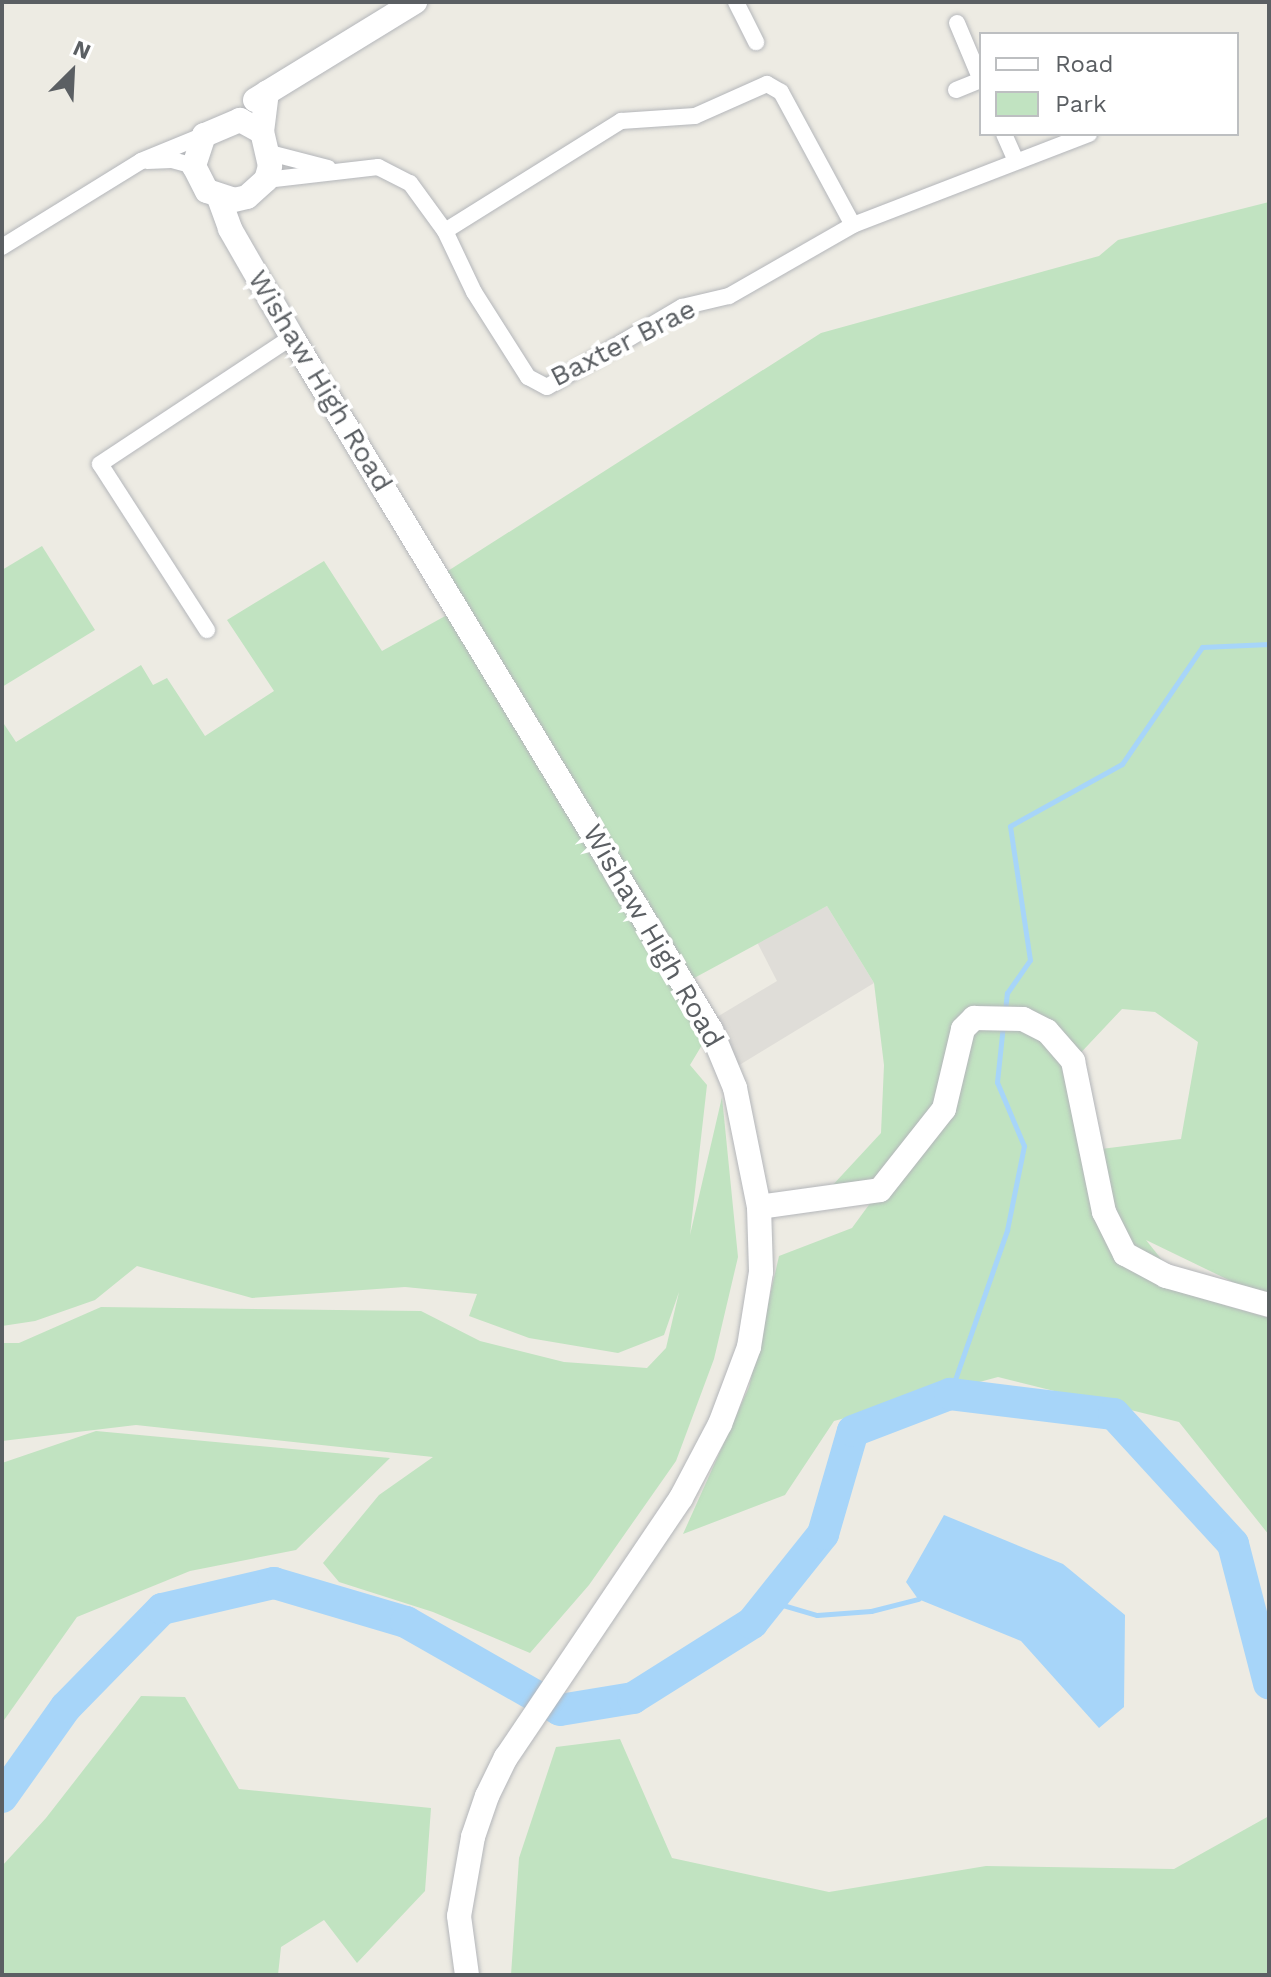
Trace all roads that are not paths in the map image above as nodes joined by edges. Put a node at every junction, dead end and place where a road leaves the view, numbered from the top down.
1 (415, 2) edge
2 (736, 2) edge
3 (957, 23) dead end
4 (756, 42) dead end
5 (979, 75) edge
6 (979, 81) edge
7 (956, 90) dead end
8 (267, 92) junction
9 (228, 121) junction
10 (204, 135) junction
11 (1005, 136) edge
12 (1083, 136) edge
13 (266, 142) junction
14 (1015, 159) junction
15 (141, 161) junction
16 (194, 166) junction
17 (333, 169) junction
18 (266, 180) junction
19 (247, 197) junction
20 (219, 198) junction
21 (853, 225) junction
22 (230, 229) junction
23 (445, 231) junction
24 (2, 247) edge
25 (292, 337) junction
26 (207, 630) dead end
27 (759, 1207) junction
28 (1269, 1305) edge
29 (467, 1975) edge

1 - 8 street
2 - 4 street
3 - 5 street
6 - 7 street
8 - 9 street
8 - 13 street
9 - 10 street
9 - 13 street
10 - 15 street
10 - 16 street
11 - 14 street
12 - 14 street, Baxter Brae
13 - 17 street, Baxter Brae
13 - 18 street
14 - 21 street, Baxter Brae
15 - 16 street
15 - 24 street
16 - 20 street
17 - 18 street, Baxter Brae
17 - 23 street, Baxter Brae
18 - 19 street
19 - 20 street
19 - 22 street
20 - 22 street, Wishaw High Road
21 - 23 street
21 - 23 street, Baxter Brae
22 - 25 street, Wishaw High Road
25 - 26 street
25 - 27 street, Wishaw High Road
27 - 28 street
27 - 29 street, Wishaw High Road

